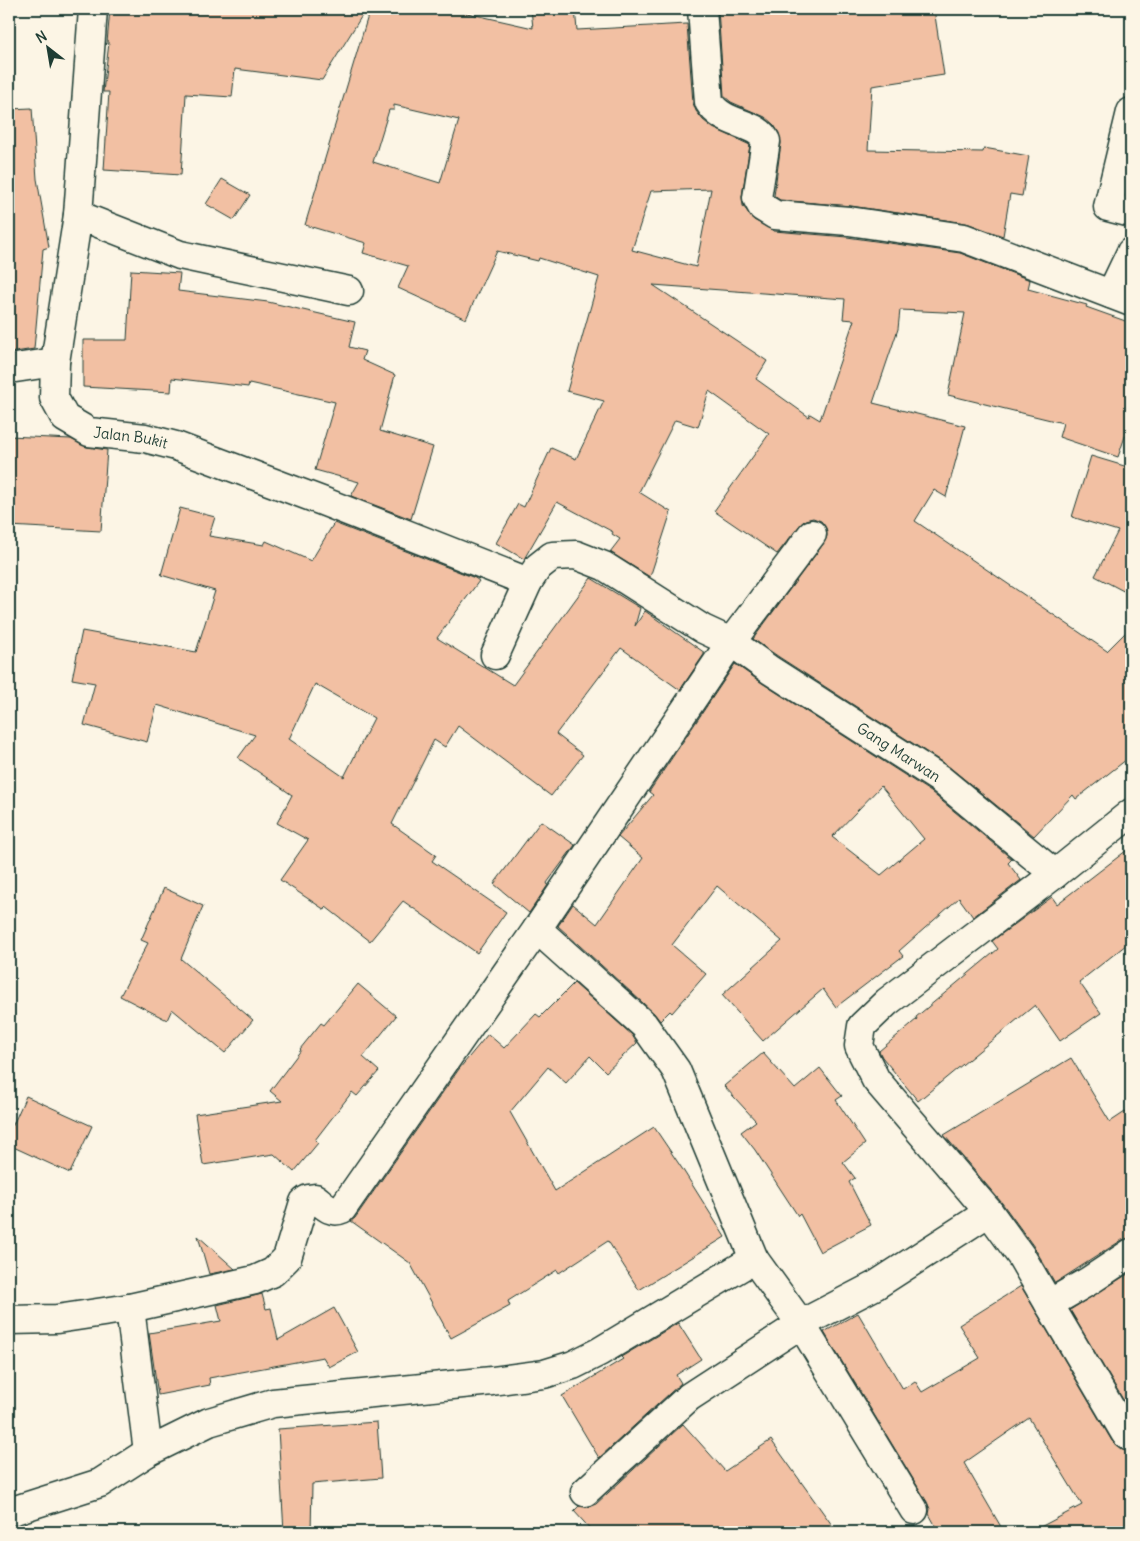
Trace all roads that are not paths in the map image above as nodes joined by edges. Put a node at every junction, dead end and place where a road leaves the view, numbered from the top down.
1 (93, 9) edge
2 (702, 9) edge
3 (1131, 112) edge
4 (1131, 213) edge
5 (78, 215) junction
6 (1131, 252) edge
7 (350, 291) dead end
8 (1121, 298) edge
9 (56, 362) junction
10 (9, 369) edge
11 (812, 534) dead end
12 (528, 582) junction
13 (731, 642) junction
14 (495, 655) dead end
15 (1131, 813) edge
16 (1055, 874) junction
17 (537, 929) junction
18 (989, 1212) junction
19 (1131, 1253) edge
20 (754, 1259) junction
21 (1049, 1304) junction
22 (130, 1308) junction
23 (9, 1320) edge
24 (800, 1324) junction
25 (1131, 1437) edge
26 (148, 1452) junction
27 (585, 1492) dead end
28 (914, 1510) dead end
29 (9, 1512) edge

1 - 5 street, Jalan Bukit
2 - 8 street
3 - 4 street
5 - 7 street
5 - 9 street, Jalan Bukit
6 - 8 street
9 - 10 street
9 - 12 street, Jalan Bukit
11 - 13 street
12 - 13 street, Gang Marwan
12 - 14 street, Gang Marwan
13 - 16 street, Gang Marwan
13 - 17 street
15 - 16 street
16 - 18 street
17 - 20 street
17 - 22 street
18 - 21 street
18 - 24 street
19 - 21 street
20 - 24 street
20 - 26 street
21 - 25 street
22 - 23 street
22 - 26 street
24 - 27 street
24 - 28 street
26 - 29 street

